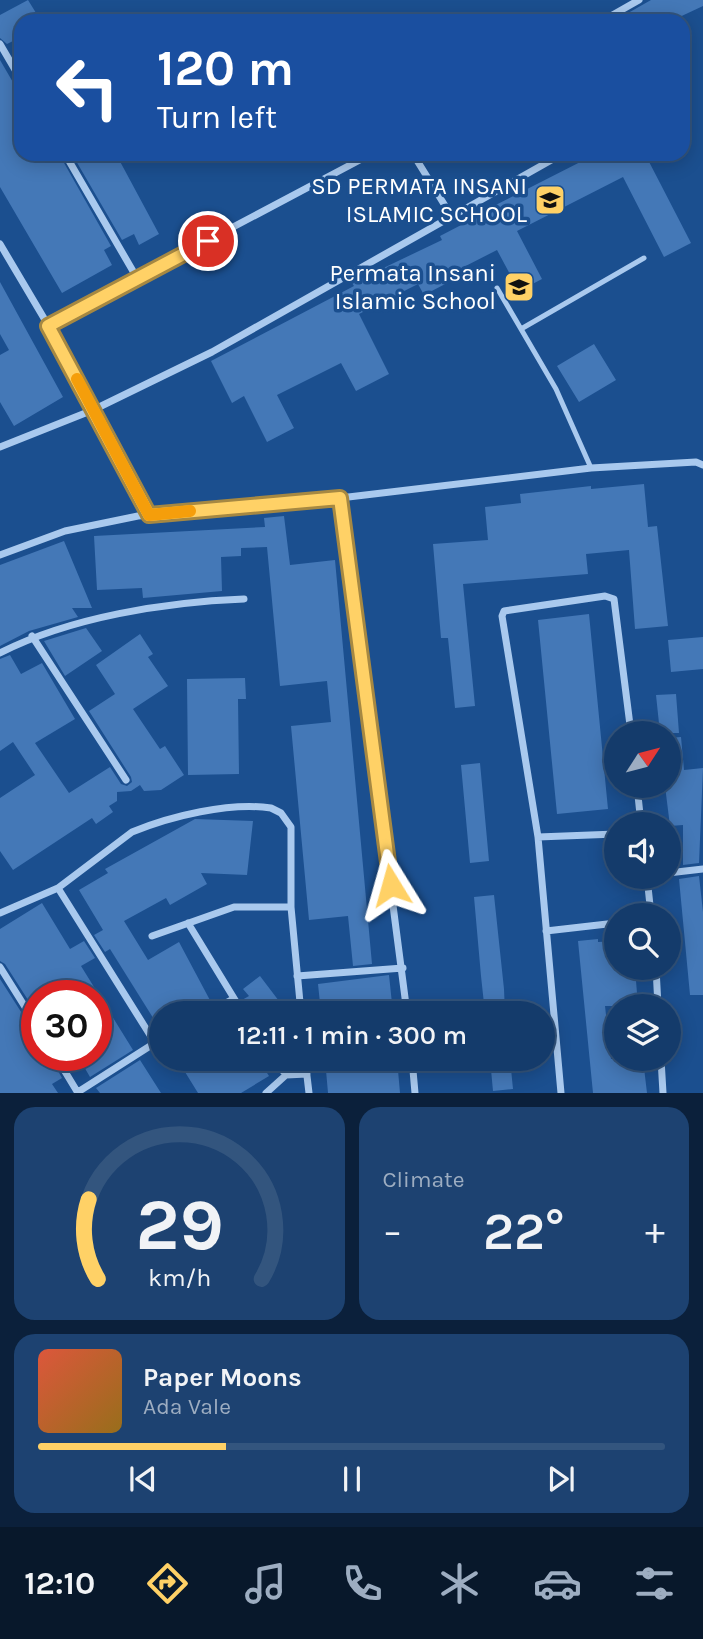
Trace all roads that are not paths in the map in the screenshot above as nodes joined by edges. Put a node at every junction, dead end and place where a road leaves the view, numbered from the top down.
1 (639, 0) edge
2 (614, 14) edge
3 (0, 44) edge
4 (14, 68) edge
5 (69, 161) edge
6 (358, 161) edge
7 (417, 161) edge
8 (550, 161) edge
9 (452, 217) junction
10 (0, 244) edge
11 (644, 258) dead end
12 (137, 278) junction
13 (496, 288) dead end
14 (48, 326) junction
15 (521, 329) junction
16 (93, 410) junction
17 (0, 446) edge
18 (703, 465) edge
19 (591, 468) junction
20 (340, 498) junction
21 (149, 515) junction
22 (0, 555) edge
23 (244, 599) dead end
24 (32, 636) junction
25 (0, 653) edge
26 (629, 721) edge
27 (126, 780) dead end
28 (604, 834) edge
29 (538, 837) junction
30 (703, 869) edge
31 (681, 872) edge
32 (58, 888) junction
33 (291, 907) junction
34 (0, 913) edge
35 (188, 923) junction
36 (604, 924) edge
37 (546, 931) junction
38 (152, 936) dead end
39 (0, 967) edge
40 (402, 968) junction
41 (297, 976) junction
42 (233, 999) joint
43 (21, 1000) edge
44 (229, 1001) edge
45 (300, 1001) edge
46 (406, 1001) edge
47 (149, 1027) edge
48 (149, 1047) edge
49 (65, 1071) edge
50 (283, 1071) edge
51 (413, 1071) edge
52 (662, 1071) edge
53 (307, 1073) joint
54 (286, 1075) junction
55 (78, 1093) edge
56 (266, 1093) edge
57 (309, 1093) edge
58 (415, 1093) edge
59 (561, 1093) edge
60 (663, 1093) edge

1 - 2 street
3 - 4 street
5 - 12 street
6 - 12 street
7 - 9 street
8 - 9 street
9 - 16 street
10 - 14 street
11 - 15 lane
12 - 14 street
13 - 15 lane
14 - 16 street
15 - 19 lane
16 - 17 street
16 - 21 street
18 - 19 street
19 - 20 street
20 - 21 street
20 - 40 street
21 - 22 street
23 - 24 street
24 - 25 street
24 - 27 street
26 - 29 street
28 - 29 street
29 - 37 street
30 - 31 street
32 - 33 street
32 - 34 street
32 - 47 street
33 - 35 street
33 - 41 street
35 - 38 street
35 - 42 street
36 - 37 street
37 - 59 street
39 - 43 street
40 - 41 street
40 - 46 street
41 - 45 street
42 - 44 street
48 - 55 street
49 - 55 street
50 - 54 street
51 - 58 street
52 - 60 street
53 - 54 street
53 - 57 street
54 - 56 street

